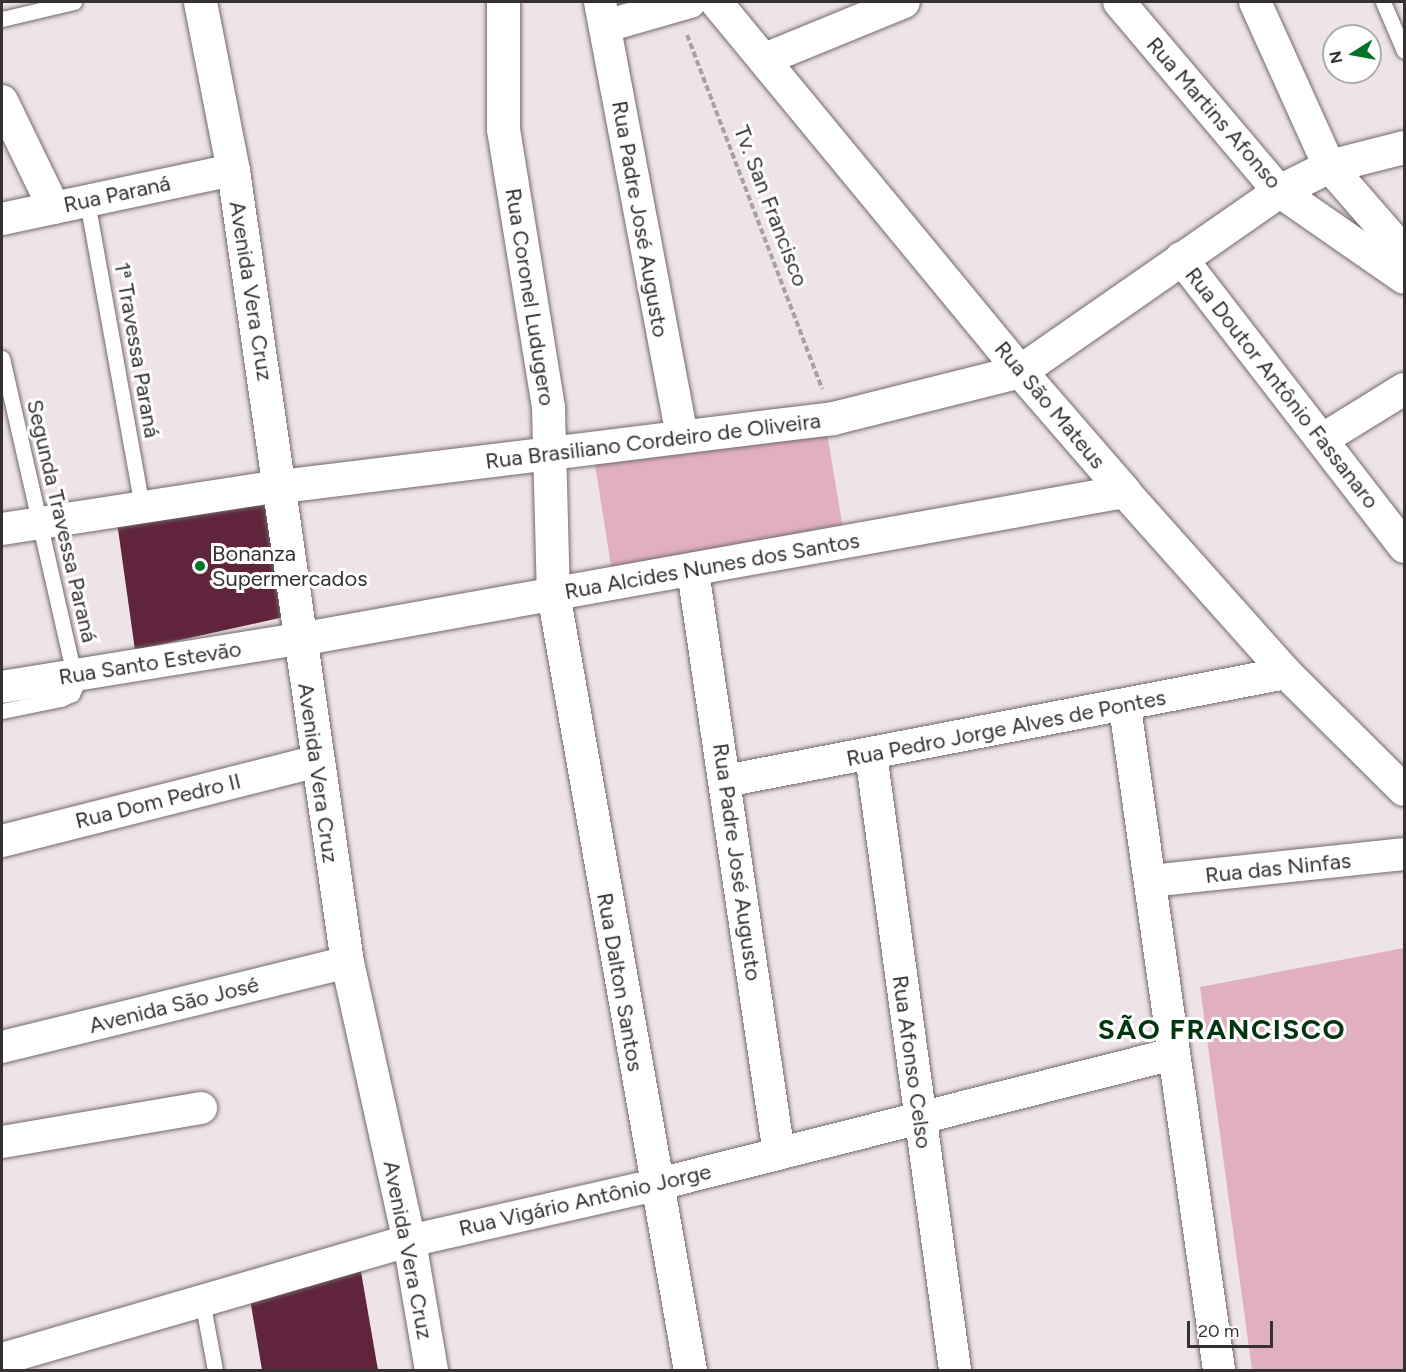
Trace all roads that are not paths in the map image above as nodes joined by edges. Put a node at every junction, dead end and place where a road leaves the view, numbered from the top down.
1 (74, 2) edge
2 (200, 2) edge
3 (503, 2) edge
4 (716, 2) edge
5 (904, 2) edge
6 (1119, 2) edge
7 (1255, 2) edge
8 (1383, 2) edge
9 (682, 4) edge
10 (603, 14) edge
11 (2, 20) edge
12 (1404, 51) edge
13 (765, 59) junction
14 (2, 101) edge
15 (1404, 147) edge
16 (1329, 166) junction
17 (233, 170) junction
18 (1278, 191) junction
19 (87, 201) junction
20 (54, 208) junction
21 (2, 219) edge
22 (1404, 252) edge
23 (1181, 258) junction
24 (1404, 278) edge
25 (2, 358) edge
26 (1020, 371) junction
27 (1404, 389) edge
28 (682, 436) junction
29 (1323, 439) junction
30 (550, 455) junction
31 (281, 486) junction
32 (1124, 491) junction
33 (141, 507) junction
34 (36, 524) junction
35 (2, 529) edge
36 (1404, 548) edge
37 (693, 571) junction
38 (553, 593) junction
39 (299, 639) junction
40 (1286, 673) junction
41 (75, 674) junction
42 (2, 687) edge
43 (1125, 706) junction
44 (2, 711) edge
45 (872, 754) junction
46 (315, 762) junction
47 (725, 781) junction
48 (1404, 790) edge
49 (2, 841) edge
50 (1404, 854) edge
51 (1152, 881) junction
52 (346, 962) junction
53 (2, 1047) edge
54 (1173, 1054) junction
55 (201, 1108) dead end
56 (918, 1118) junction
57 (2, 1142) edge
58 (779, 1154) junction
59 (655, 1185) junction
60 (409, 1241) junction
61 (202, 1300) junction
62 (2, 1359) edge
63 (215, 1371) edge
64 (430, 1371) edge
65 (690, 1371) edge
66 (955, 1371) edge
67 (1219, 1371) edge

1 - 11 lane
2 - 17 main road, Avenida Vera Cruz
3 - 30 main road, Rua Coronel Ludugero
4 - 13 street, Rua São Mateus
5 - 13 street
6 - 18 street, Rua Martins Afonso
7 - 16 street
8 - 12 lane
9 - 10 street
10 - 28 street, Rua Padre José Augusto
13 - 26 street, Rua São Mateus
14 - 20 street
15 - 16 main road
16 - 18 main road
16 - 22 street
17 - 19 street, Rua Paraná
17 - 31 main road, Avenida Vera Cruz
18 - 23 main road
18 - 24 street, Rua Martins Afonso
19 - 20 street, Rua Paraná
19 - 33 lane, 1ª Travessa Paraná
20 - 21 street, Rua Paraná
23 - 26 main road
23 - 29 street, Rua Doutor Antônio Fassanaro
25 - 34 lane, Segunda Travessa Paraná
26 - 28 main road, Rua Brasiliano Cordeiro de Oliveira
26 - 32 main road, Rua São Mateus
27 - 29 street
28 - 30 main road, Rua Brasiliano Cordeiro de Oliveira
29 - 36 street, Rua Doutor Antônio Fassanaro
30 - 31 main road, Rua Brasiliano Cordeiro de Oliveira
30 - 38 main road, Rua Coronel Ludugero
31 - 33 street
31 - 39 main road, Avenida Vera Cruz
32 - 37 main road, Rua Alcides Nunes dos Santos
32 - 40 street, Rua São Mateus
33 - 34 street
34 - 35 street
34 - 41 lane, Segunda Travessa Paraná
37 - 38 main road, Rua Alcides Nunes dos Santos
37 - 47 street, Rua Padre José Augusto
38 - 39 main road, Rua Alcides Nunes dos Santos
38 - 59 main road, Rua Dalton Santos
39 - 41 street, Rua Santo Estevão
39 - 46 main road, Avenida Vera Cruz
40 - 43 street, Rua Pedro Jorge Alves de Pontes
40 - 48 street, Rua São Mateus
41 - 42 street, Rua Santo Estevão
41 - 44 lane, Segunda Travessa Paraná
43 - 45 street, Rua Pedro Jorge Alves de Pontes
43 - 51 street
45 - 47 street, Rua Pedro Jorge Alves de Pontes
45 - 56 street, Rua Afonso Celso
46 - 49 street, Rua Dom Pedro II
46 - 52 main road, Avenida Vera Cruz
47 - 58 street, Rua Padre José Augusto
50 - 51 street, Rua das Ninfas
51 - 54 street
52 - 53 street, Avenida São José
52 - 60 main road, Avenida Vera Cruz
54 - 56 street, Rua Vigário Antônio Jorge
54 - 67 street
55 - 57 street
56 - 58 street, Rua Vigário Antônio Jorge
56 - 66 street, Rua Afonso Celso
58 - 59 street, Rua Vigário Antônio Jorge
59 - 60 street, Rua Vigário Antônio Jorge
59 - 65 main road, Rua Dalton Santos
60 - 61 street, Rua Vigário Antônio Jorge
60 - 64 main road, Avenida Vera Cruz
61 - 62 street, Rua Vigário Antônio Jorge
61 - 63 lane

